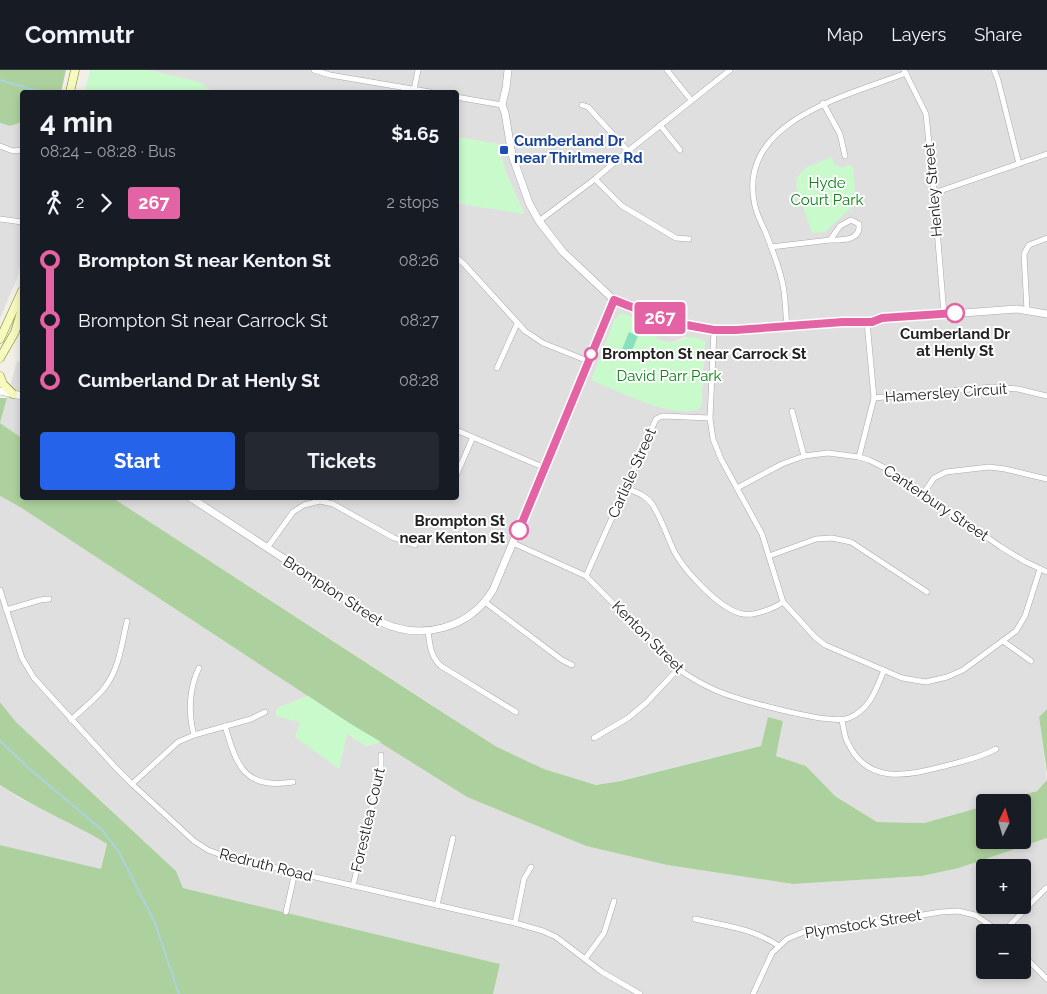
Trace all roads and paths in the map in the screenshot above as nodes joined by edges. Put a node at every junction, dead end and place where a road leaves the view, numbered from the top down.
1 (75, 70) edge
2 (314, 70) edge
3 (418, 70) edge
4 (508, 70) edge
5 (667, 70) edge
6 (730, 70) edge
7 (994, 70) edge
8 (905, 71) edge
9 (331, 72) edge
10 (70, 90) edge
11 (414, 90) joint
12 (459, 98) edge
13 (691, 100) junction
14 (823, 103) junction
15 (502, 105) junction
16 (582, 105) dead end
17 (660, 125) junction
18 (0, 146) edge
19 (20, 150) edge
20 (680, 150) dead end
21 (628, 151) junction
22 (1047, 154) edge
23 (845, 156) dead end
24 (1019, 164) junction
25 (595, 179) junction
26 (934, 193) junction
27 (0, 219) edge
28 (539, 221) junction
29 (20, 222) edge
30 (1047, 238) edge
31 (689, 239) dead end
32 (830, 240) junction
33 (771, 247) junction
34 (459, 260) edge
35 (20, 295) edge
36 (614, 300) junction
37 (1027, 310) junction
38 (944, 314) junction
39 (1047, 314) edge
40 (20, 315) edge
41 (868, 322) junction
42 (517, 324) junction
43 (787, 326) junction
44 (714, 330) junction
45 (0, 339) edge
46 (0, 358) edge
47 (588, 361) junction
48 (497, 368) dead end
49 (0, 376) edge
50 (0, 391) edge
51 (13, 394) junction
52 (20, 396) edge
53 (1047, 396) edge
54 (874, 398) junction
55 (792, 411) dead end
56 (710, 418) junction
57 (459, 431) edge
58 (473, 437) junction
59 (804, 456) junction
60 (859, 457) junction
61 (545, 468) junction
62 (459, 469) edge
63 (1047, 480) edge
64 (626, 488) junction
65 (737, 488) junction
66 (923, 494) junction
67 (202, 500) edge
68 (513, 544) junction
69 (415, 545) dead end
70 (268, 548) junction
71 (769, 556) junction
72 (1040, 569) junction
73 (1047, 572) edge
74 (586, 576) junction
75 (0, 590) edge
76 (927, 592) dead end
77 (49, 600) dead end
78 (485, 602) junction
79 (782, 602) junction
80 (6, 610) junction
81 (127, 621) dead end
82 (428, 631) junction
83 (1003, 640) junction
84 (1031, 661) dead end
85 (572, 665) dead end
86 (199, 668) dead end
87 (678, 669) junction
88 (884, 670) junction
89 (265, 712) dead end
90 (516, 712) dead end
91 (71, 720) junction
92 (842, 721) junction
93 (226, 726) junction
94 (194, 735) junction
95 (594, 738) dead end
96 (996, 749) dead end
97 (381, 755) dead end
98 (293, 782) dead end
99 (132, 784) junction
100 (453, 838) dead end
101 (531, 867) dead end
102 (295, 872) junction
103 (353, 886) junction
104 (1046, 888) edge
105 (614, 901) dead end
106 (438, 905) junction
107 (286, 912) dead end
108 (695, 919) dead end
109 (515, 923) junction
110 (989, 924) edge
111 (1010, 924) edge
112 (779, 946) junction
113 (585, 959) junction
114 (1031, 963) edge
115 (1047, 979) edge
116 (640, 994) edge
117 (754, 994) edge

1 - 10 main road
2 - 9 street
3 - 11 street
4 - 15 street
5 - 13 street
6 - 13 street
7 - 24 street
8 - 14 street
8 - 26 street, Henley Street
9 - 11 street
12 - 15 street
13 - 17 street
14 - 23 street
14 - 33 street
15 - 28 street
16 - 21 street
17 - 20 street
17 - 21 street
18 - 19 street
21 - 25 street
22 - 24 street
24 - 26 street
25 - 28 street
25 - 31 street
26 - 38 street, Henley Street
27 - 29 street
28 - 36 street
30 - 37 street
32 - 32 street
32 - 33 street
33 - 43 street
34 - 42 street
35 - 45 main road
36 - 44 street
36 - 47 street, Brompton Street
37 - 38 street
37 - 39 street
38 - 41 street
40 - 46 main road
41 - 43 street
41 - 54 street
42 - 47 street
42 - 48 street
43 - 44 street
44 - 56 street
47 - 61 street, Brompton Street
49 - 51 main road
50 - 51 street
51 - 52 street
53 - 54 street, Hamersley Circuit
54 - 60 street
55 - 59 street
56 - 64 street, Carlisle Street
56 - 65 street
57 - 58 street
58 - 61 street
58 - 62 street
59 - 60 street, Canterbury Street
59 - 65 street, Canterbury Street
60 - 66 street, Canterbury Street
61 - 68 street, Brompton Street
63 - 66 street
64 - 74 street, Carlisle Street
64 - 79 street
65 - 71 street
66 - 72 street, Canterbury Street
67 - 70 street, Brompton Street
68 - 74 street, Kenton Street
68 - 78 street, Brompton Street
69 - 70 street
70 - 82 street, Brompton Street
71 - 76 street
71 - 79 street
72 - 73 street, Canterbury Street
72 - 83 street
74 - 87 street, Kenton Street
75 - 80 street, Redruth Road
77 - 80 street
78 - 82 street, Brompton Street
78 - 85 street
79 - 88 street
80 - 91 street, Redruth Road
81 - 91 street
82 - 90 street
83 - 84 street
83 - 88 street
86 - 94 street
87 - 92 street, Kenton Street
87 - 95 street
88 - 92 street
89 - 93 street
91 - 99 street, Redruth Road
92 - 96 street
93 - 94 street
93 - 98 street
94 - 99 street
97 - 103 street, Forestlea Court
99 - 102 street, Redruth Road
100 - 106 street
101 - 109 street
102 - 103 street, Redruth Road
102 - 107 street
103 - 106 street, Redruth Road
104 - 111 street
105 - 113 street
106 - 109 street, Redruth Road
108 - 112 street
109 - 113 street, Redruth Road
110 - 112 street, Plymstock Street
112 - 117 street, Plymstock Street
113 - 116 street, Redruth Road
114 - 115 street

